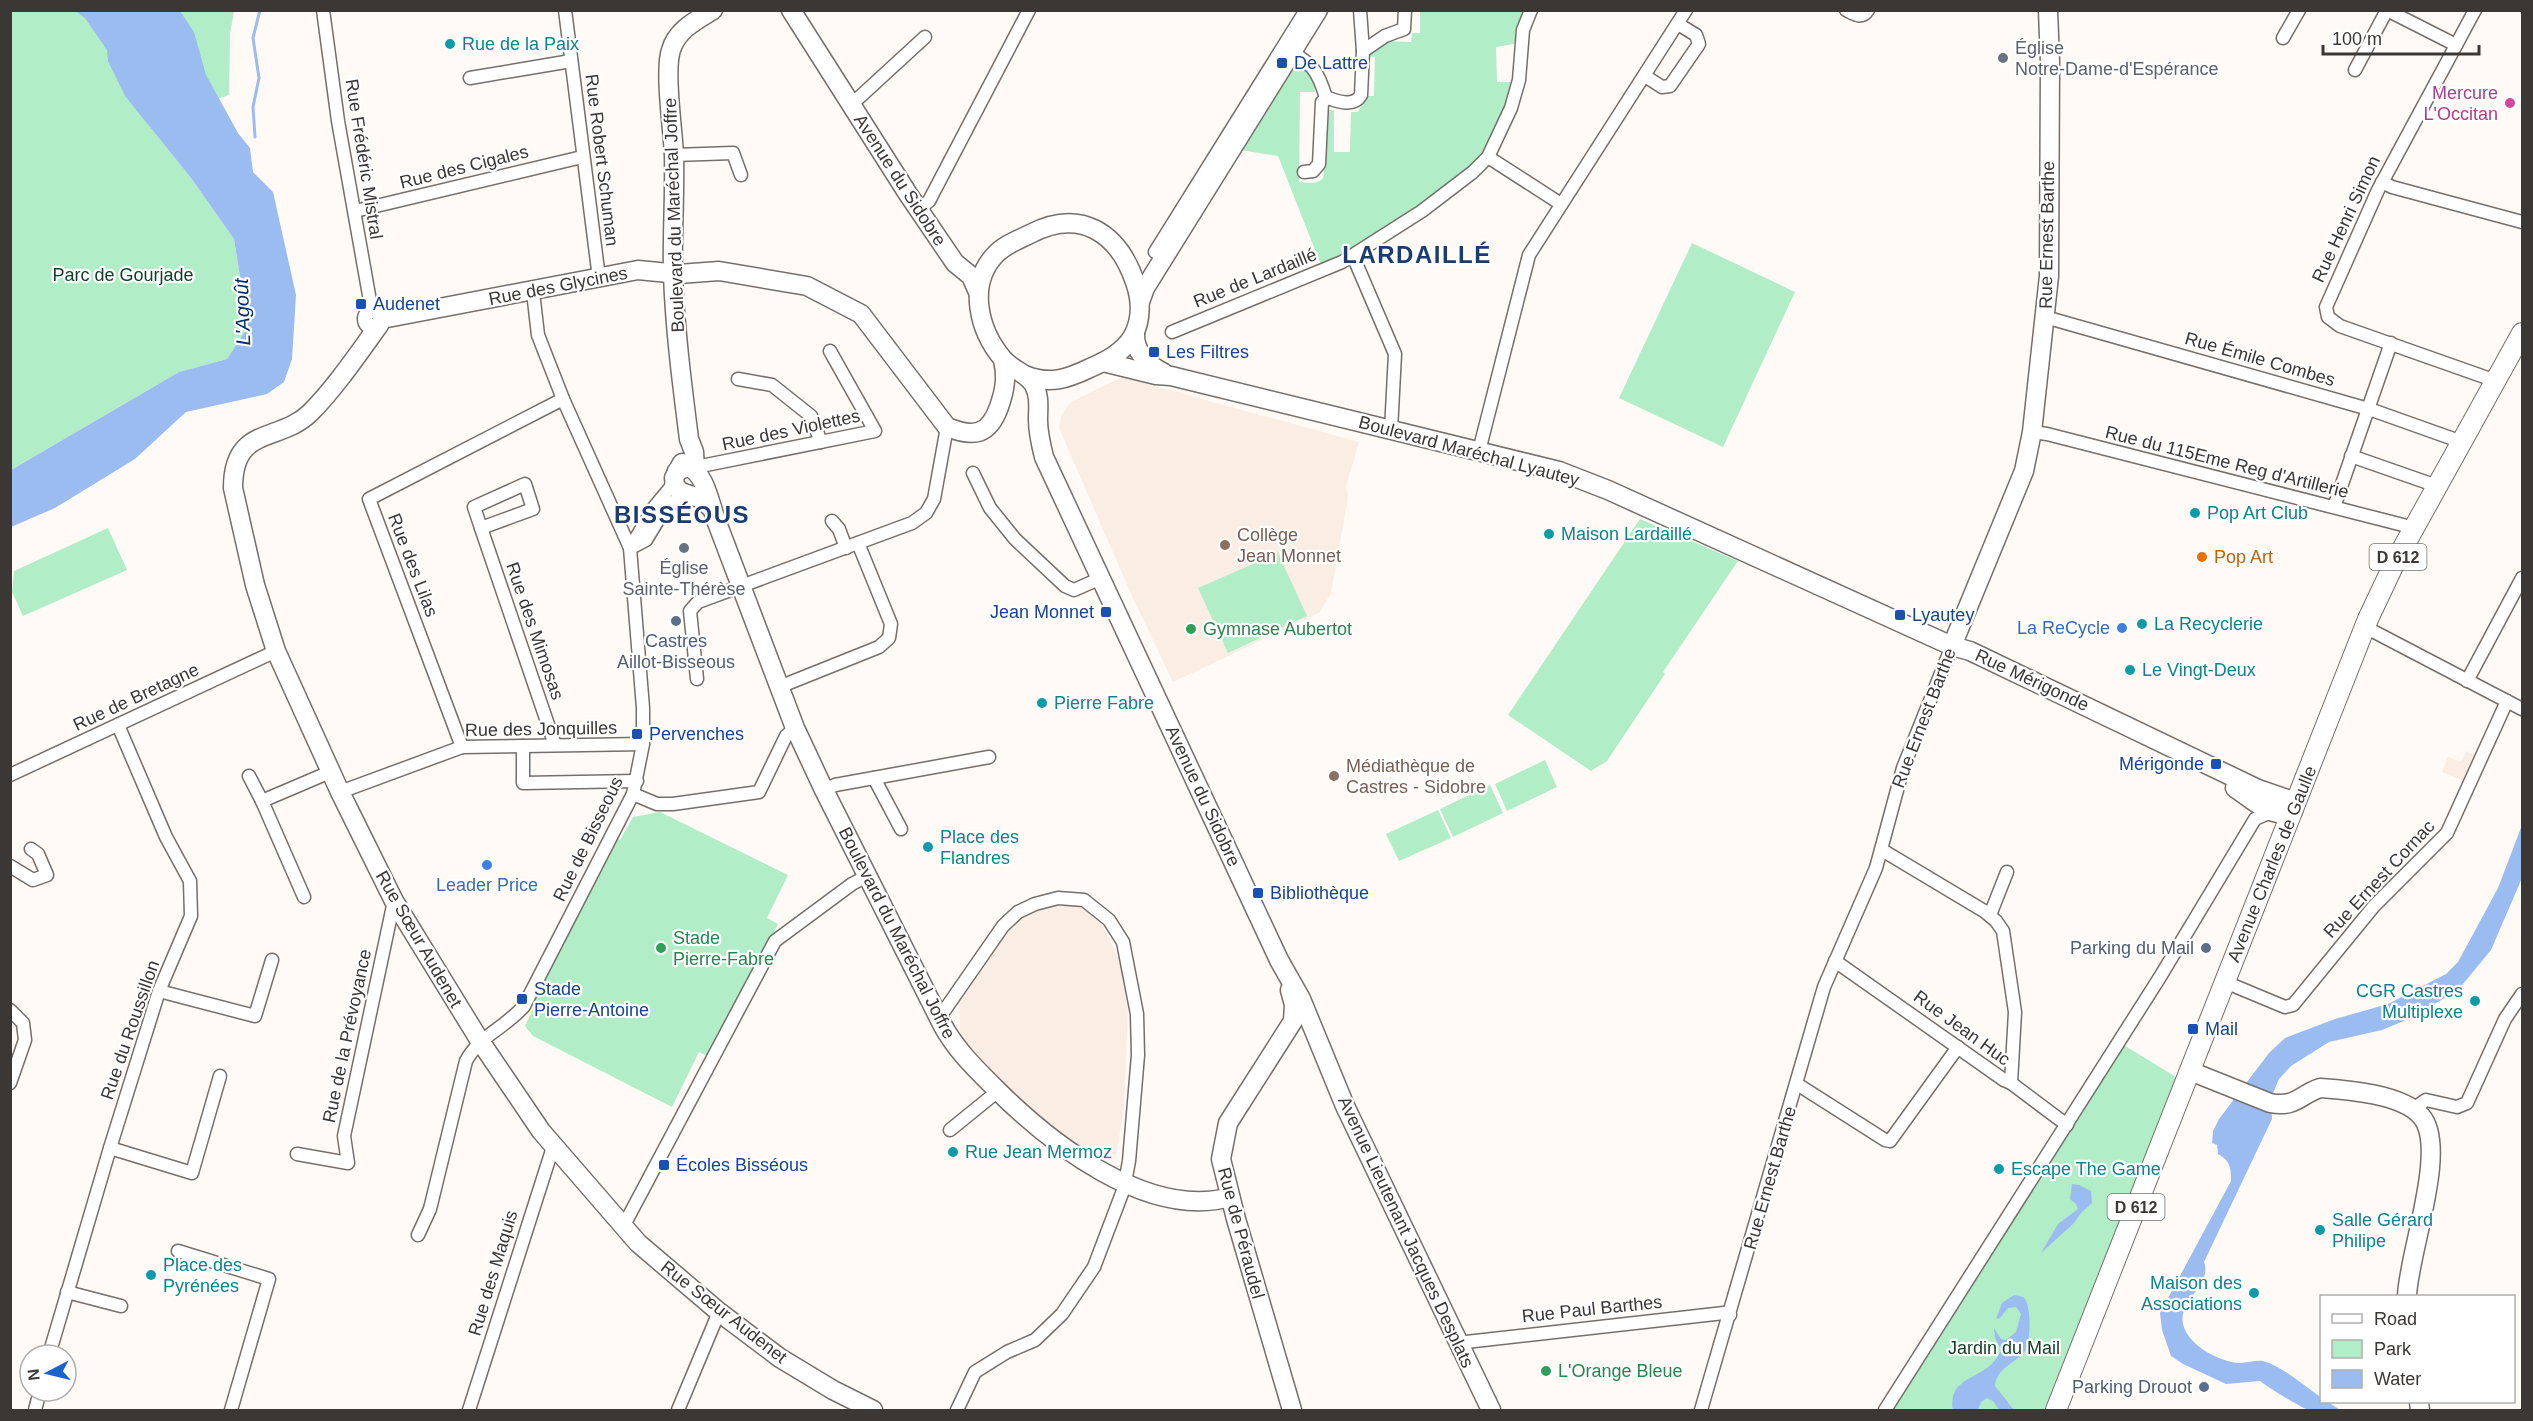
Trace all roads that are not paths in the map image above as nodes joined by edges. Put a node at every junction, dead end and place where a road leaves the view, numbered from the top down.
1 (323, 10) edge
2 (565, 10) edge
3 (713, 10) edge
4 (1029, 10) edge
5 (1306, 10) edge
6 (1318, 10) edge
7 (1360, 10) edge
8 (1405, 10) edge
9 (1531, 10) edge
10 (1686, 10) edge
11 (1846, 10) edge
12 (1868, 10) edge
13 (2048, 10) edge
14 (2299, 10) edge
15 (2387, 10) edge
16 (2475, 10) edge
17 (798, 13) edge
18 (1678, 24) junction
19 (925, 36) dead end
20 (2283, 38) dead end
21 (2456, 45) junction
22 (1288, 50) junction
23 (1363, 51) junction
24 (571, 61) junction
25 (2355, 70) dead end
26 (1645, 76) junction
27 (470, 78) dead end
28 (1326, 98) junction
29 (851, 105) junction
30 (674, 156) junction
31 (582, 157) junction
32 (1488, 157) junction
33 (1304, 172) dead end
34 (741, 175) dead end
35 (2382, 182) junction
36 (1561, 204) junction
37 (919, 209) junction
38 (355, 211) junction
39 (2523, 222) edge
40 (1164, 248) junction
41 (951, 254) junction
42 (995, 254) junction
43 (1353, 256) junction
44 (1126, 260) junction
45 (673, 273) junction
46 (599, 278) junction
47 (533, 292) junction
48 (978, 292) junction
49 (1140, 302) junction
50 (2045, 317) junction
51 (375, 319) junction
52 (1172, 332) dead end
53 (1134, 333) junction
54 (2523, 333) edge
55 (2391, 344) junction
56 (830, 351) dead end
57 (1003, 360) junction
58 (1103, 362) junction
59 (1078, 374) junction
60 (1024, 375) junction
61 (1171, 376) junction
62 (738, 379) dead end
63 (2496, 381) junction
64 (1005, 390) junction
65 (563, 399) junction
66 (2367, 409) junction
67 (947, 427) junction
68 (1391, 430) junction
69 (2032, 432) junction
70 (1041, 440) junction
71 (820, 442) junction
72 (2462, 442) junction
73 (1479, 451) junction
74 (2350, 456) junction
75 (689, 473) junction
76 (974, 473) dead end
77 (2437, 486) junction
78 (687, 494) junction
79 (2334, 507) junction
80 (711, 508) junction
81 (832, 521) dead end
82 (482, 528) junction
83 (2413, 531) junction
84 (858, 543) junction
85 (630, 548) junction
86 (846, 548) junction
87 (1101, 578) junction
88 (2523, 578) edge
89 (741, 587) junction
90 (2365, 627) junction
91 (1952, 646) junction
92 (276, 651) junction
93 (697, 679) dead end
94 (2467, 681) junction
95 (779, 687) junction
96 (2506, 701) junction
97 (2523, 709) edge
98 (118, 725) junction
99 (795, 728) junction
100 (643, 744) junction
101 (555, 745) junction
102 (523, 746) junction
103 (462, 747) junction
104 (989, 757) dead end
105 (330, 772) junction
106 (10, 775) edge
107 (249, 776) dead end
108 (874, 778) junction
109 (635, 788) junction
110 (824, 790) junction
111 (340, 792) junction
112 (262, 801) junction
113 (2295, 807) junction
114 (2266, 810) junction
115 (901, 829) dead end
116 (2278, 848) junction
117 (31, 849) dead end
118 (1882, 850) junction
119 (10, 866) edge
120 (2007, 872) dead end
121 (867, 876) junction
122 (304, 897) dead end
123 (394, 902) junction
124 (1990, 915) junction
125 (272, 960) dead end
126 (1279, 960) junction
127 (1835, 960) junction
128 (2225, 982) junction
129 (159, 991) junction
130 (2523, 993) edge
131 (10, 1011) edge
132 (938, 1015) junction
133 (1287, 1033) junction
134 (480, 1041) junction
135 (1958, 1047) junction
136 (1322, 1053) junction
137 (2190, 1071) junction
138 (220, 1076) dead end
139 (10, 1083) edge
140 (2011, 1083) junction
141 (1797, 1084) junction
142 (998, 1091) junction
143 (2413, 1109) junction
144 (2067, 1125) junction
145 (950, 1130) dead end
146 (553, 1147) junction
147 (110, 1148) junction
148 (297, 1154) dead end
149 (1124, 1182) junction
150 (1230, 1197) junction
151 (623, 1227) junction
152 (418, 1235) dead end
153 (178, 1251) dead end
154 (67, 1292) junction
155 (2407, 1295) edge
156 (121, 1306) dead end
157 (719, 1312) junction
158 (1730, 1315) junction
159 (52, 1343) edge
160 (1457, 1343) junction
161 (231, 1410) edge
162 (469, 1410) edge
163 (678, 1410) edge
164 (873, 1410) edge
165 (957, 1410) edge
166 (1292, 1410) edge
167 (1491, 1410) edge
168 (1701, 1410) edge
169 (1885, 1410) edge
170 (2056, 1410) edge

1 - 38 street, Rue Frédéric Mistral
2 - 24 street, Rue Robert Schuman
3 - 30 street, Boulevard du Maréchal Joffre
4 - 37 street
5 - 22 street
6 - 22 street
7 - 23 street
8 - 23 street
9 - 32 street, Rue de Lardaillé
10 - 18 street
11 - 12 street
13 - 50 street, Rue Ernest Barthe
14 - 20 street
15 - 21 street
15 - 25 street
16 - 21 street, Rue Henri Simon
17 - 29 street, Avenue du Sidobre
18 - 26 street
18 - 26 street
19 - 29 street, Avenue du Sidobre
21 - 35 street, Rue Henri Simon
22 - 28 street
22 - 40 street
23 - 28 street
24 - 27 street
24 - 31 street, Rue Robert Schuman
26 - 36 street
28 - 33 street
29 - 37 street, Avenue du Sidobre
30 - 34 street
30 - 45 street, Boulevard du Maréchal Joffre
31 - 38 street, Rue des Cigales
31 - 46 street, Rue Robert Schuman
32 - 36 street
32 - 43 street, Rue de Lardaillé
35 - 39 street
35 - 55 street, Rue Henri Simon
36 - 73 street
37 - 41 street, Avenue du Sidobre
38 - 51 street, Rue Frédéric Mistral
40 - 44 street
40 - 49 street
41 - 42 street
41 - 48 street, Avenue du Sidobre
42 - 44 street
42 - 48 street
43 - 52 street, Rue de Lardaillé
43 - 68 street
44 - 49 street
45 - 46 street, Rue des Glycines
45 - 67 street, Rue des Glycines
45 - 75 street, Boulevard du Maréchal Joffre
46 - 47 street, Rue des Glycines
47 - 51 street, Rue des Glycines
47 - 65 street, Rue de Bisseous
48 - 57 street
49 - 53 street
50 - 66 street, Rue Émile Combes
50 - 69 street, Rue Ernest Barthe
51 - 92 street, Rue Sœur Audenet
53 - 58 street
53 - 61 street
54 - 63 main road, Avenue Charles de Gaulle / D 612
55 - 63 street, Rue Henri Simon
55 - 66 street
56 - 71 street, Rue des Violettes
57 - 60 street
57 - 64 street
58 - 59 street
58 - 61 street
59 - 60 street
59 - 70 street
60 - 64 street
60 - 70 street
61 - 68 street, Boulevard Maréchal Lyautey
62 - 71 street
63 - 72 main road, Avenue Charles de Gaulle / D 612
64 - 67 street
65 - 85 street, Rue de Bisseous
65 - 103 street, Rue des Lilas
66 - 72 street, Rue Émile Combes
66 - 74 street
67 - 84 street
68 - 73 street, Boulevard Maréchal Lyautey
69 - 79 street, Rue du 115Eme Reg d'Artillerie
69 - 91 street, Rue Ernest Barthe
70 - 87 street, Avenue du Sidobre
71 - 75 street, Rue des Violettes
72 - 77 main road, Avenue Charles de Gaulle / D 612
73 - 91 street, Boulevard Maréchal Lyautey
74 - 77 street
74 - 79 street
75 - 78 street
75 - 80 street, Boulevard du Maréchal Joffre
75 - 85 street
76 - 87 street
77 - 83 main road, Avenue Charles de Gaulle / D 612
78 - 80 street
78 - 85 street
79 - 83 street, Rue du 115Eme Reg d'Artillerie
80 - 89 street, Boulevard du Maréchal Joffre
81 - 86 street
82 - 82 street, Rue des Mimosas
82 - 101 street, Rue des Mimosas
83 - 90 main road, Avenue Charles de Gaulle / D 612
84 - 86 street
84 - 95 street
85 - 100 street, Rue de Bisseous
86 - 89 street
87 - 126 street, Avenue du Sidobre
88 - 94 street
89 - 93 street
89 - 95 street, Boulevard du Maréchal Joffre
90 - 94 street
90 - 113 main road, Avenue Charles de Gaulle / D 612
91 - 113 street, Rue Mérigonde
91 - 114 street, Rue Mérigonde
91 - 118 street, Rue Ernest Barthe
92 - 98 street, Rue de Bretagne
92 - 105 street, Rue Sœur Audenet
94 - 96 street
95 - 99 street, Boulevard du Maréchal Joffre
96 - 97 street
96 - 128 street, Rue Ernest Cornac
98 - 106 street, Rue de Bretagne
98 - 129 street, Rue du Roussillon
99 - 109 street
99 - 110 street, Boulevard du Maréchal Joffre
100 - 101 street, Rue des Jonquilles
100 - 109 street, Rue de Bisseous
101 - 102 street, Rue des Jonquilles
102 - 103 street, Rue des Jonquilles
102 - 109 street
103 - 111 street, Rue des Jonquilles
104 - 108 street
105 - 111 street, Rue Sœur Audenet
105 - 112 street
107 - 112 street
108 - 110 street
108 - 115 street
109 - 134 street, Rue de Bisseous
110 - 121 street, Boulevard du Maréchal Joffre
111 - 123 street, Rue Sœur Audenet
112 - 122 street
113 - 114 street
113 - 116 main road, Avenue Charles de Gaulle / D 612
114 - 116 street
114 - 144 street, Avenue Charles de Gaulle
116 - 128 main road, Avenue Charles de Gaulle / D 612
117 - 119 street
118 - 124 street
118 - 127 street, Rue Ernest Barthe
120 - 124 street
121 - 132 street, Boulevard du Maréchal Joffre
121 - 151 street
123 - 134 street, Rue Sœur Audenet
123 - 148 street, Rue de la Prévoyance
124 - 140 street
125 - 129 street
126 - 133 street, Rue de Péraudel
126 - 136 street, Avenue du Sidobre
127 - 135 street, Rue Jean Huc
127 - 141 street, Rue Ernest Barthe
128 - 137 main road, Avenue Charles de Gaulle / D 612
129 - 147 street, Rue du Roussillon
130 - 143 street
131 - 139 street
132 - 142 street, Boulevard du Maréchal Joffre
132 - 149 street
133 - 136 street
133 - 150 street, Rue de Péraudel
134 - 146 street, Rue Sœur Audenet
134 - 152 street
135 - 140 street, Rue Jean Huc
135 - 141 street
136 - 160 street, Avenue Lieutenant Jacques Desplats
137 - 143 street
137 - 170 main road, Avenue Charles de Gaulle / D 612
138 - 147 street
140 - 144 street, Rue Jean Huc
141 - 158 street, Rue Ernest Barthe
142 - 145 street
142 - 149 street, Boulevard du Maréchal Joffre
143 - 155 street
144 - 169 street, Avenue Charles de Gaulle
146 - 151 street, Rue Sœur Audenet
146 - 162 street, Rue des Maquis
147 - 154 street, Rue du Roussillon
149 - 150 street, Boulevard du Maréchal Joffre
149 - 165 street
150 - 166 street, Rue de Péraudel
151 - 157 street, Rue Sœur Audenet
153 - 161 street
154 - 156 street
154 - 159 street, Rue du Roussillon
157 - 163 street
157 - 164 street, Rue Sœur Audenet
158 - 160 street, Rue Paul Barthes
158 - 168 street, Rue Ernest Barthe
160 - 167 street, Avenue Lieutenant Jacques Desplats

